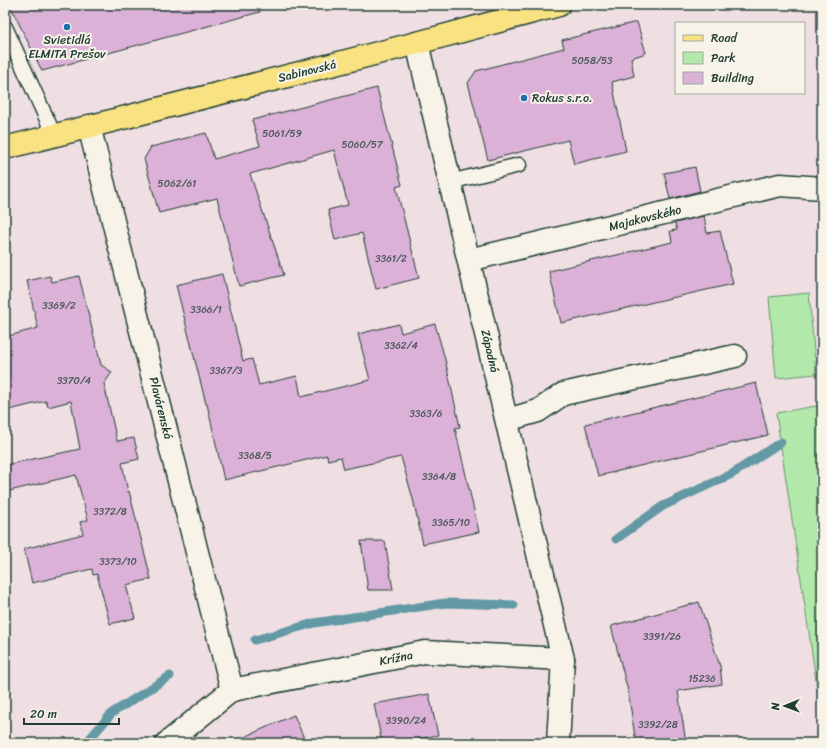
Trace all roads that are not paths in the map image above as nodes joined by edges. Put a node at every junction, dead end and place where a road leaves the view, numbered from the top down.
1 (559, 5) edge
2 (5, 26) edge
3 (417, 43) junction
4 (89, 126) junction
5 (54, 135) junction
6 (5, 148) edge
7 (519, 165) dead end
8 (450, 182) junction
9 (822, 188) edge
10 (469, 260) junction
11 (735, 356) dead end
12 (506, 420) junction
13 (563, 659) junction
14 (232, 690) junction
15 (167, 743) edge
16 (558, 743) edge

1 - 3 main road, Sabinovská
2 - 5 lane
3 - 4 main road, Sabinovská
3 - 8 street, Západná
4 - 5 main road, Sabinovská
4 - 14 street, Plavárenská
5 - 6 main road, Sabinovská
7 - 8 lane
8 - 10 street, Západná
9 - 10 street, Majakovského
10 - 12 street, Západná
11 - 12 street
12 - 13 street, Západná
13 - 14 street, Krížna
13 - 16 street
14 - 15 street, Krížna

